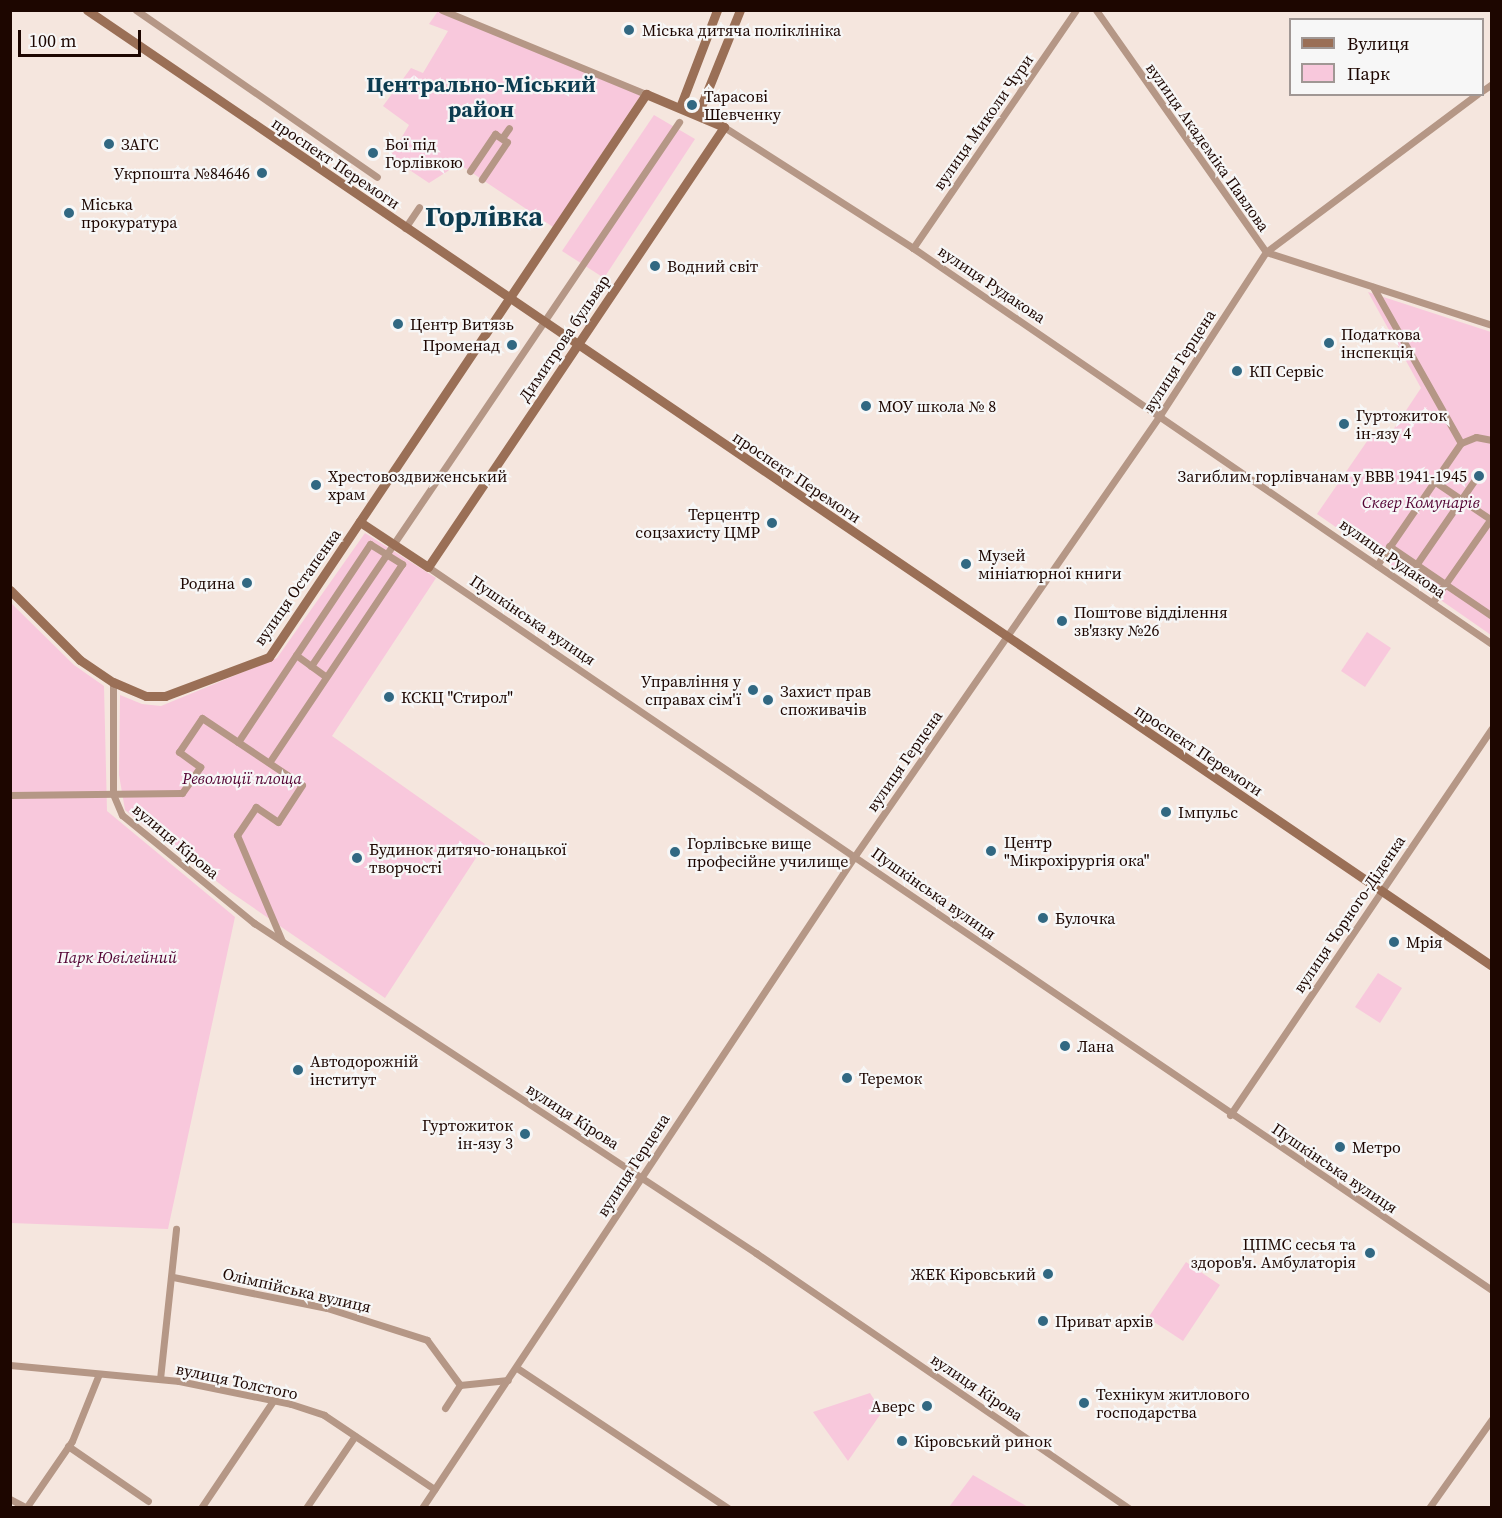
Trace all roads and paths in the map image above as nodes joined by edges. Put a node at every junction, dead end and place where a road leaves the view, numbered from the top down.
1 (87, 10) edge
2 (136, 10) edge
3 (717, 10) edge
4 (740, 10) edge
5 (1076, 10) edge
6 (1096, 10) edge
7 (443, 11) edge
8 (646, 94) junction
9 (1475, 96) edge
10 (680, 107) junction
11 (698, 114) junction
12 (678, 122) dead end
13 (724, 127) junction
14 (509, 128) dead end
15 (502, 138) junction
16 (470, 171) dead end
17 (376, 177) dead end
18 (482, 179) dead end
19 (418, 207) dead end
20 (405, 228) junction
21 (913, 248) junction
22 (1266, 252) junction
23 (1373, 287) junction
24 (509, 299) junction
25 (542, 322) junction
26 (1491, 325) edge
27 (577, 346) junction
28 (1160, 416) junction
29 (1491, 440) edge
30 (1461, 443) junction
31 (1434, 481) junction
32 (1473, 482) dead end
33 (1462, 499) junction
34 (1491, 518) edge
35 (360, 522) junction
36 (394, 544) junction
37 (1389, 546) junction
38 (387, 555) junction
39 (1416, 564) junction
40 (1377, 565) junction
41 (428, 567) junction
42 (1445, 584) junction
43 (10, 590) edge
44 (1432, 603) junction
45 (1491, 616) edge
46 (1005, 638) junction
47 (1491, 644) edge
48 (296, 655) junction
49 (311, 666) junction
50 (325, 676) junction
51 (113, 682) junction
52 (1491, 728) edge
53 (238, 742) junction
54 (269, 763) junction
55 (113, 794) junction
56 (10, 795) edge
57 (855, 856) junction
58 (1380, 891) junction
59 (282, 941) junction
60 (1491, 966) edge
61 (1230, 1115) junction
62 (641, 1176) junction
63 (176, 1229) dead end
64 (173, 1277) junction
65 (1491, 1290) edge
66 (10, 1365) edge
67 (517, 1368) junction
68 (99, 1374) junction
69 (160, 1379) junction
70 (508, 1380) junction
71 (460, 1385) junction
72 (273, 1401) junction
73 (445, 1408) dead end
74 (1491, 1419) edge
75 (355, 1436) junction
76 (68, 1446) junction
77 (434, 1489) junction
78 (10, 1499) edge
79 (148, 1500) dead end
80 (26, 1507) edge
81 (201, 1508) edge
82 (306, 1508) edge
83 (422, 1508) edge
84 (728, 1508) edge
85 (1129, 1508) edge
86 (1429, 1508) edge

1 - 20 street, проспект Перемоги
2 - 17 street
3 - 10 street
4 - 11 street
5 - 21 street, вулиця Миколи Чури
6 - 22 street, вулиця Академіка Павлова
7 - 8 street, вулиця Рудакова
8 - 10 street, вулиця Рудакова
8 - 24 street
9 - 22 street, вулиця Герцена
10 - 11 street, вулиця Рудакова
11 - 13 street, вулиця Рудакова
12 - 25 street
13 - 21 street, вулиця Рудакова
13 - 27 street, Димитрова бульвар
14 - 15 street
15 - 16 street
15 - 18 street
19 - 20 street
20 - 24 street, проспект Перемоги
21 - 28 street, вулиця Рудакова
22 - 23 street, вулиця Академіка Павлова
22 - 28 street, вулиця Герцена
23 - 26 street, вулиця Академіка Павлова
23 - 30 street
24 - 25 street, проспект Перемоги
24 - 35 street
25 - 27 street, проспект Перемоги
25 - 36 street
27 - 41 street, Димитрова бульвар
27 - 46 street, проспект Перемоги
28 - 40 street, вулиця Рудакова
28 - 46 street, вулиця Герцена
29 - 30 street
30 - 31 street
31 - 33 street
31 - 37 street
32 - 33 street
33 - 34 street
33 - 39 street
34 - 42 street
35 - 36 street, Пушкінська вулиця
35 - 51 street, вулиця Остапенка
36 - 38 street
36 - 41 street, Пушкінська вулиця
37 - 39 street
37 - 40 street
38 - 48 street
38 - 49 street
38 - 50 street
39 - 42 street
40 - 44 street, вулиця Рудакова
41 - 57 street, Пушкінська вулиця
42 - 44 street
42 - 45 street
43 - 51 street, вулиця Остапенка
44 - 47 street, вулиця Рудакова
46 - 57 street, вулиця Герцена
46 - 58 street, проспект Перемоги
48 - 49 street
48 - 53 street
49 - 50 street
50 - 54 street
51 - 55 street, вулиця Кірова
52 - 58 street, вулиця Чорного-Діденка
53 - 54 street
53 - 55 street
54 - 59 street
55 - 56 street
55 - 59 street, вулиця Кірова
57 - 61 street, Пушкінська вулиця
57 - 62 street, вулиця Герцена
58 - 60 street, проспект Перемоги
58 - 61 street, вулиця Чорного-Діденка
59 - 62 street, вулиця Кірова
61 - 65 street, Пушкінська вулиця
62 - 67 street, вулиця Герцена
62 - 85 street, вулиця Кірова
63 - 64 street
64 - 69 street
64 - 71 street, Олімпійська вулиця
66 - 68 street, вулиця Толстого
67 - 70 street, вулиця Герцена
67 - 84 street
68 - 69 street, вулиця Толстого
68 - 76 street
69 - 72 street, вулиця Толстого
70 - 71 street
70 - 77 street, вулиця Герцена
71 - 73 street
72 - 75 street, вулиця Толстого
72 - 81 street
74 - 86 street
75 - 77 street, вулиця Толстого
75 - 82 street
76 - 79 street
76 - 80 street
77 - 83 street, вулиця Герцена
78 - 80 street

